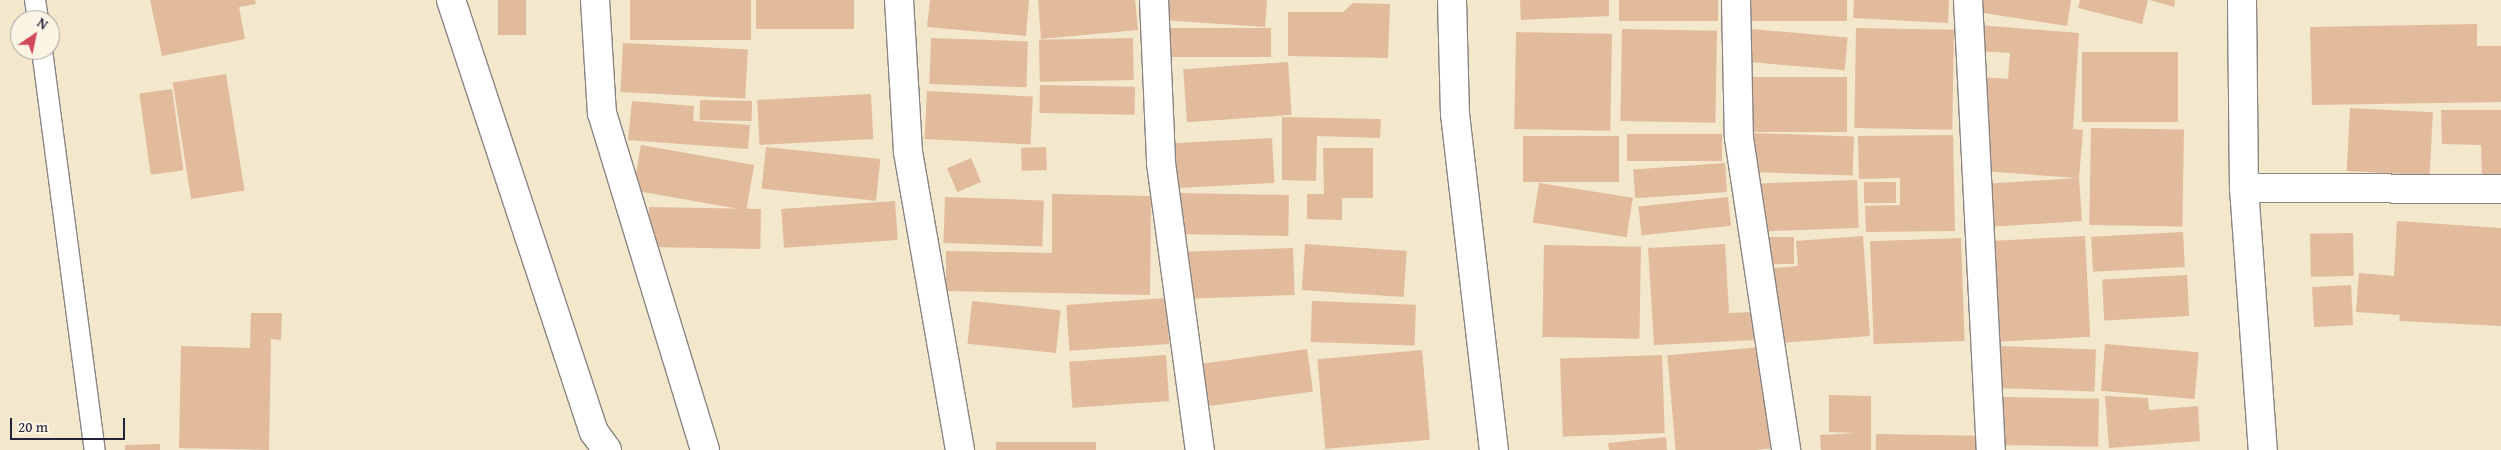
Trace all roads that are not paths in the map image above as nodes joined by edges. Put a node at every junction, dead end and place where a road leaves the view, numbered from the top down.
1 (451, 0) edge
2 (595, 0) edge
3 (899, 0) edge
4 (1154, 0) edge
5 (1452, 0) edge
6 (1736, 0) edge
7 (1968, 0) edge
8 (2242, 0) edge
9 (43, 60) edge
10 (2244, 188) junction
11 (2501, 190) edge
12 (95, 450) edge
13 (607, 450) edge
14 (705, 450) edge
15 (960, 450) edge
16 (1200, 450) edge
17 (1494, 450) edge
18 (1786, 450) edge
19 (1991, 450) edge
20 (2263, 450) edge

1 - 13 street
2 - 14 street
3 - 15 street
4 - 16 street
5 - 17 street
6 - 18 street
7 - 19 street
8 - 10 street
9 - 12 lane
10 - 11 street
10 - 20 street

